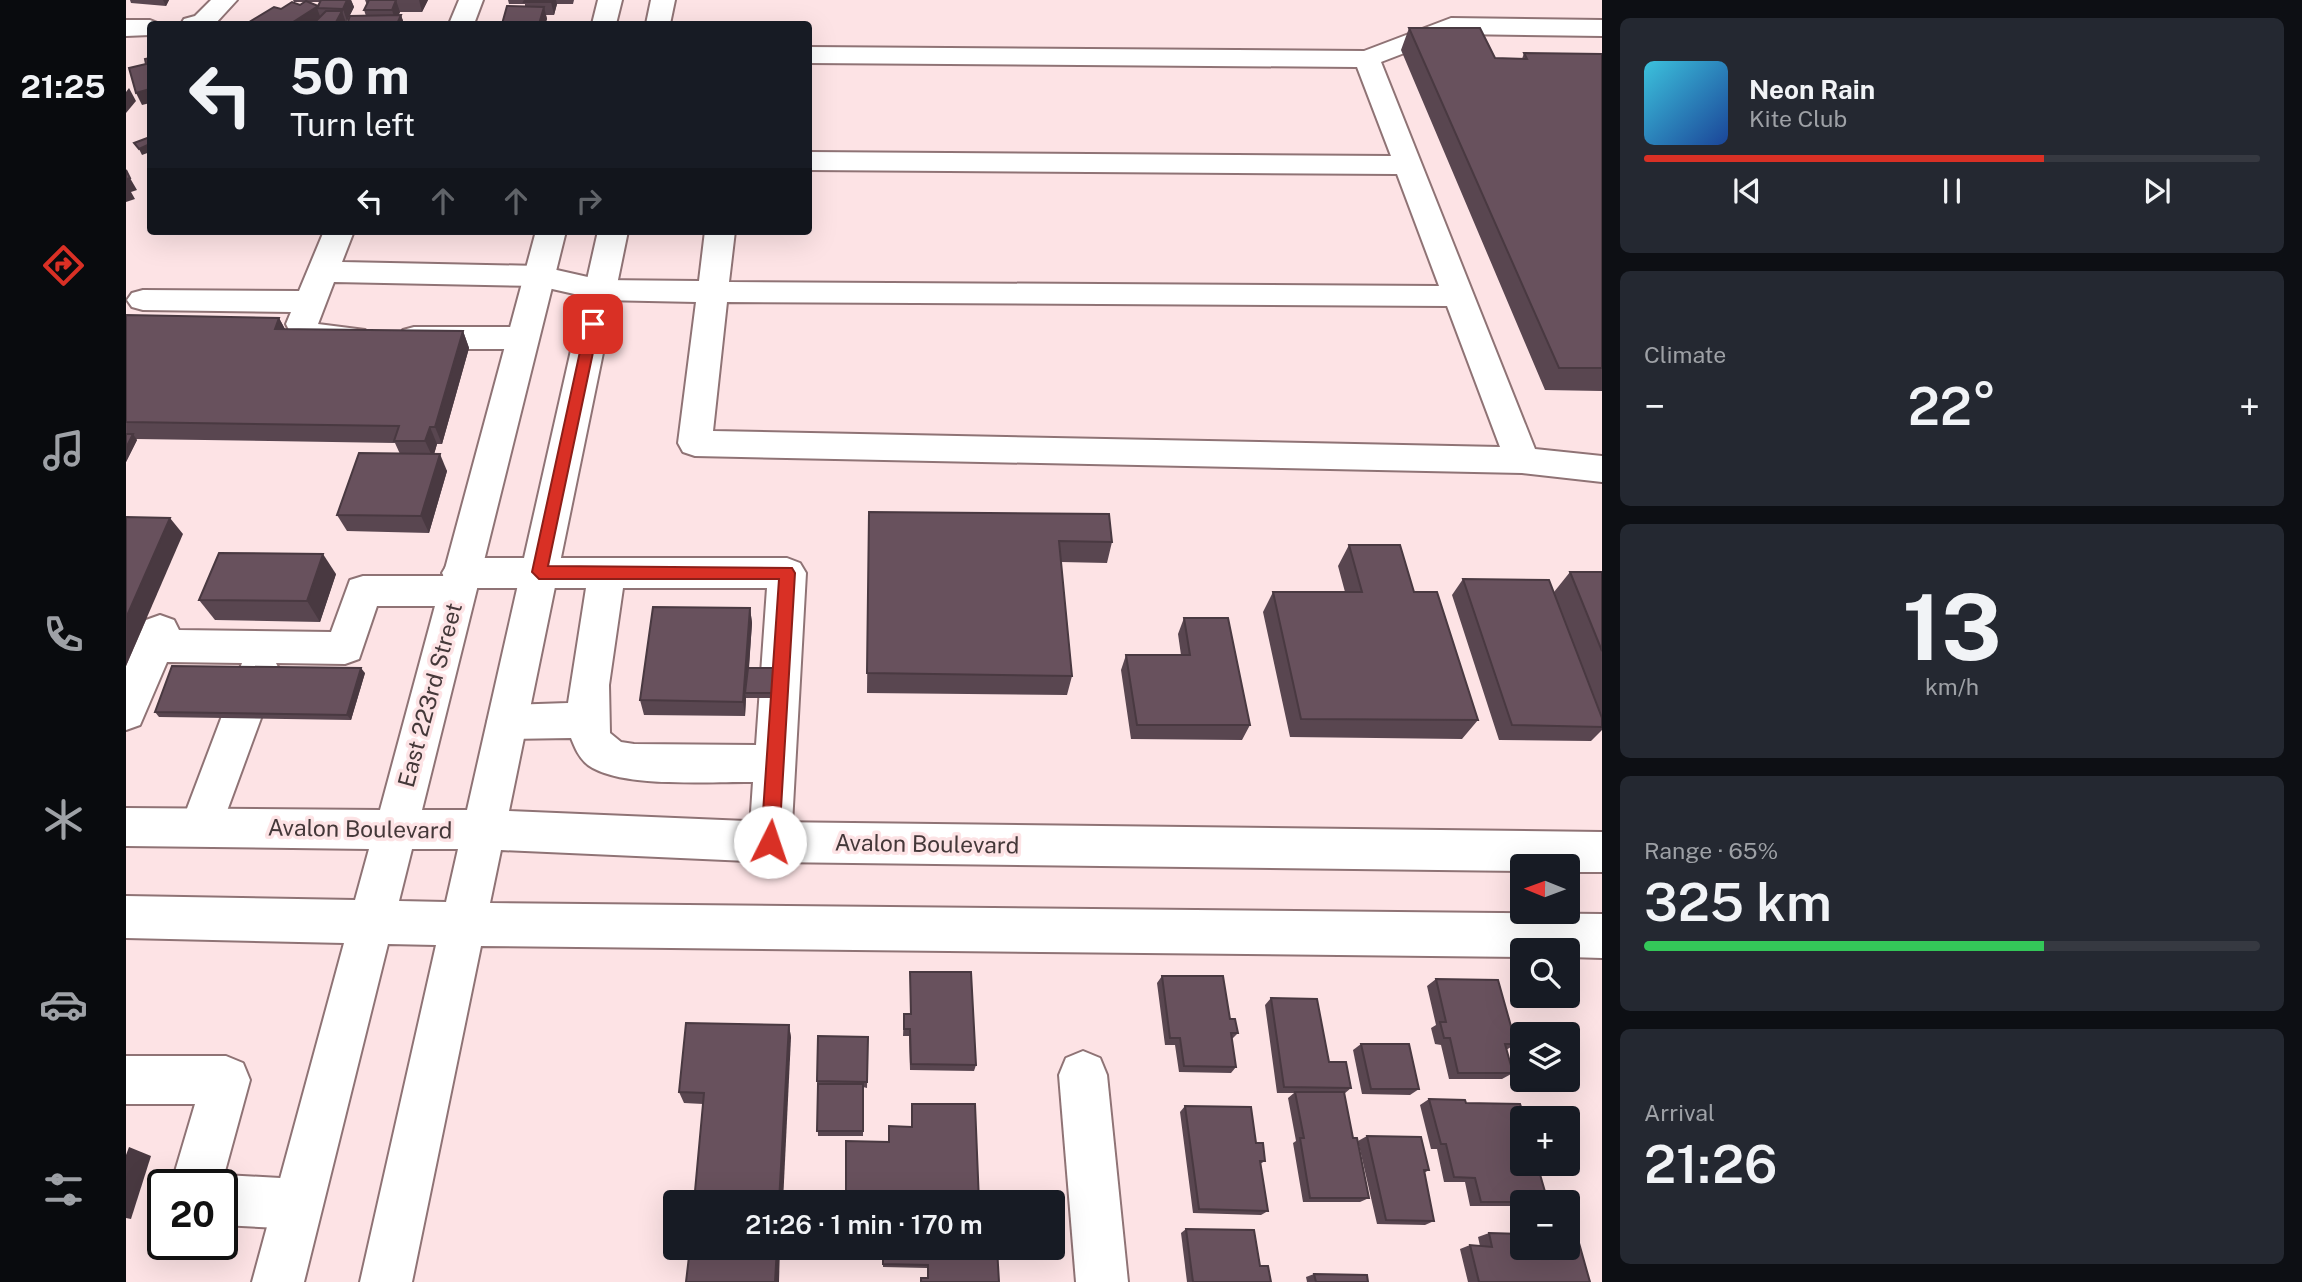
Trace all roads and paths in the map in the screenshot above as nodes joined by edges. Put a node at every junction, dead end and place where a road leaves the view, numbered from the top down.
1 (225, 0) edge
2 (471, 0) edge
3 (610, 0) edge
4 (663, 0) edge
5 (199, 21) edge
6 (463, 21) edge
7 (605, 21) edge
8 (659, 21) edge
9 (126, 28) edge
10 (147, 28) edge
11 (1602, 28) edge
12 (812, 55) edge
13 (1367, 59) junction
14 (812, 161) edge
15 (1408, 165) junction
16 (337, 235) edge
17 (550, 235) edge
18 (612, 235) edge
19 (719, 235) edge
20 (322, 272) junction
21 (539, 276) junction
22 (601, 290) junction
23 (712, 292) junction
24 (1458, 296) junction
25 (143, 300) dead end
26 (310, 302) junction
27 (523, 338) junction
28 (1522, 460) junction
29 (1602, 469) edge
30 (539, 572) junction
31 (607, 573) junction
32 (459, 582) junction
33 (267, 647) junction
34 (126, 713) edge
35 (588, 720) junction
36 (507, 722) junction
37 (775, 764) junction
38 (126, 827) edge
39 (201, 827) junction
40 (395, 828) junction
41 (484, 830) junction
42 (770, 842) junction
43 (1602, 852) edge
44 (126, 917) edge
45 (370, 922) junction
46 (463, 924) junction
47 (1602, 936) edge
48 (1083, 1075) dead end
49 (126, 1080) edge
50 (201, 1169) edge
51 (238, 1201) edge
52 (298, 1204) junction
53 (278, 1282) edge
54 (386, 1282) edge
55 (1102, 1282) edge

1 - 5 main road
2 - 6 main road
3 - 7 main road
4 - 8 main road
9 - 10 main road
11 - 13 main road
12 - 13 main road
13 - 15 main road
14 - 15 main road
15 - 24 main road
16 - 20 main road
17 - 21 main road, East 223rd Street
18 - 22 main road
19 - 23 main road
20 - 21 main road
20 - 26 main road
21 - 22 main road
21 - 27 main road, East 223rd Street
22 - 23 main road
22 - 30 main road
23 - 24 main road
23 - 28 main road
24 - 28 main road
25 - 26 main road
26 - 27 main road
27 - 32 main road, East 223rd Street
28 - 29 main road
30 - 31 main road
30 - 32 main road
30 - 36 main road
31 - 35 main road
31 - 37 main road
32 - 33 main road
32 - 40 main road, East 223rd Street
33 - 34 main road
33 - 39 main road
35 - 36 main road
35 - 37 main road
36 - 41 main road
37 - 42 main road
38 - 39 main road, Avalon Boulevard
39 - 40 main road, Avalon Boulevard
40 - 41 main road, Avalon Boulevard
40 - 45 main road, East 223rd Street
41 - 42 main road, Avalon Boulevard
41 - 46 main road
42 - 43 main road, Avalon Boulevard
44 - 45 main road
45 - 46 main road
45 - 52 main road, East 223rd Street
46 - 47 main road
46 - 54 main road
48 - 55 main road
49 - 50 main road
51 - 52 main road
52 - 53 main road, East 223rd Street

